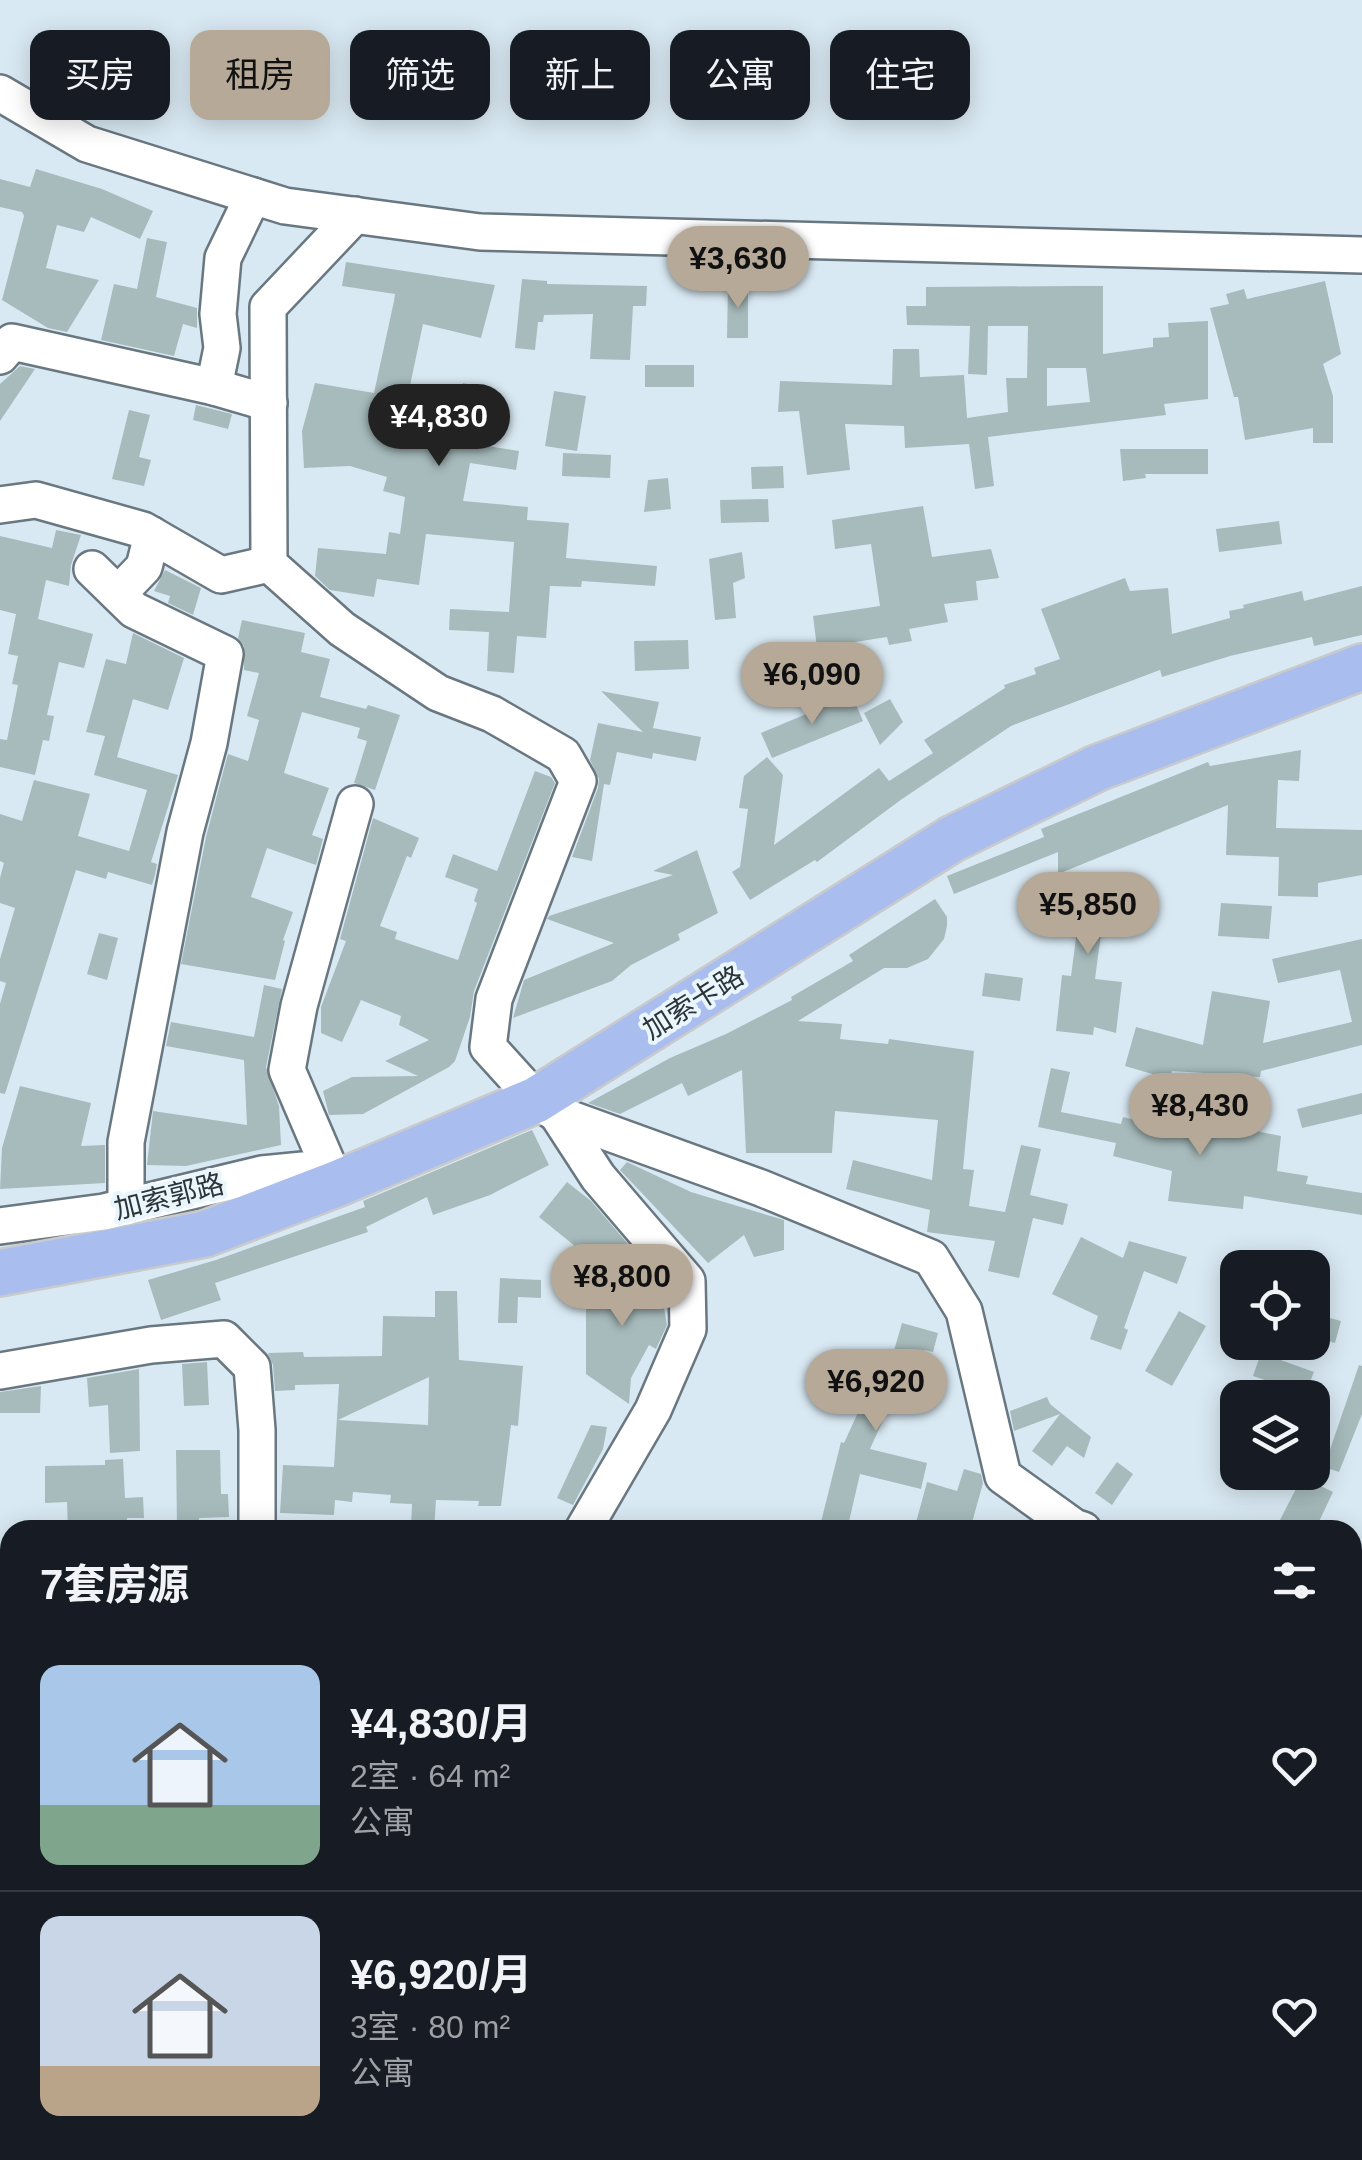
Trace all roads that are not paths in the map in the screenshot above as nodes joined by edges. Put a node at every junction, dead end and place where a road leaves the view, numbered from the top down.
1 (0, 93) edge
2 (253, 196) junction
3 (355, 215) junction
4 (1362, 255) edge
5 (0, 356) edge
6 (214, 387) junction
7 (269, 403) junction
8 (0, 506) edge
9 (152, 535) junction
10 (268, 564) junction
11 (92, 569) dead end
12 (118, 594) junction
13 (1362, 668) edge
14 (355, 804) dead end
15 (547, 1107) junction
16 (336, 1184) junction
17 (126, 1207) junction
18 (0, 1226) edge
19 (0, 1273) edge
20 (0, 1370) edge
21 (257, 1520) edge
22 (589, 1520) edge
23 (1064, 1520) edge

1 - 2 street
2 - 3 street
2 - 6 street
3 - 4 street
3 - 7 street
5 - 6 street
6 - 7 street
7 - 10 street
8 - 9 street
9 - 10 street
9 - 12 street
10 - 15 street
11 - 12 street
12 - 17 street
13 - 15 main road, 加索卡路
14 - 16 street
15 - 16 main road, 加索卡路
15 - 22 street
15 - 23 street
16 - 17 street, 加索郭路
16 - 19 main road, 加索卡路
17 - 18 street, 加索郭路
20 - 21 street

